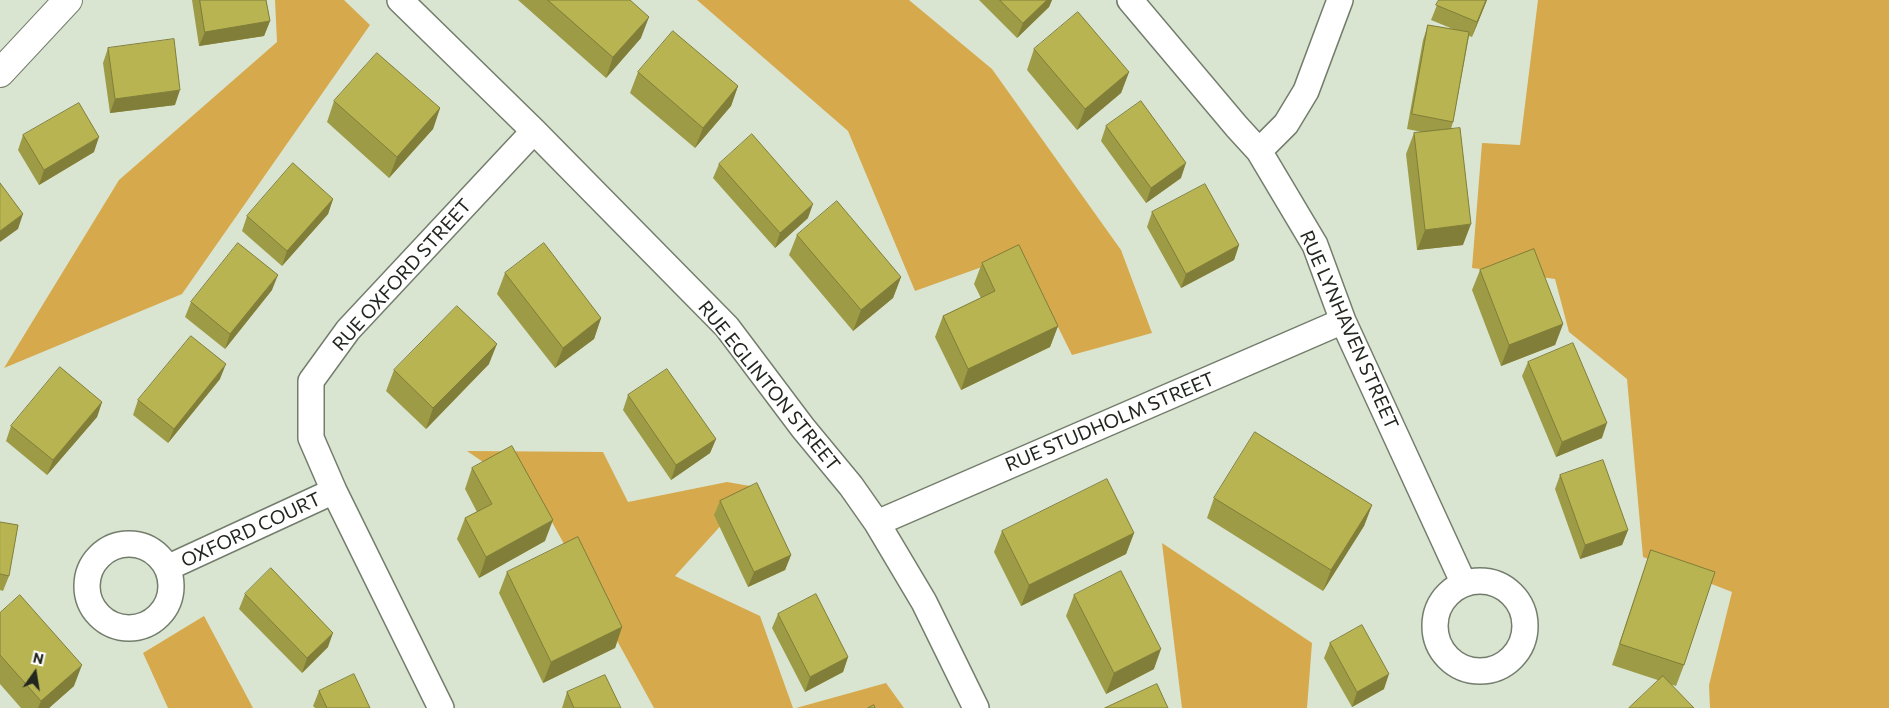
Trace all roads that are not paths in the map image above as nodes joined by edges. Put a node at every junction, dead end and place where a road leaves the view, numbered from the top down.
1 (68, 0) edge
2 (400, 0) edge
3 (1130, 0) edge
4 (1340, 0) edge
5 (0, 73) edge
6 (534, 130) junction
7 (1258, 151) junction
8 (1343, 321) junction
9 (334, 491) junction
10 (877, 523) junction
11 (168, 568) dead end
12 (1464, 584) dead end
13 (441, 708) edge
14 (976, 708) edge

1 - 5 main road
2 - 6 street, RUE EGLINTON STREET
3 - 7 street, RUE LYNHAVEN STREET
4 - 7 street
6 - 9 street, RUE OXFORD STREET
6 - 10 street, RUE EGLINTON STREET
7 - 8 street, RUE LYNHAVEN STREET
8 - 10 street, RUE STUDHOLM STREET
8 - 12 street, RUE LYNHAVEN STREET
9 - 11 street, OXFORD COURT
9 - 13 street, RUE OXFORD STREET
10 - 14 street, RUE EGLINTON STREET

